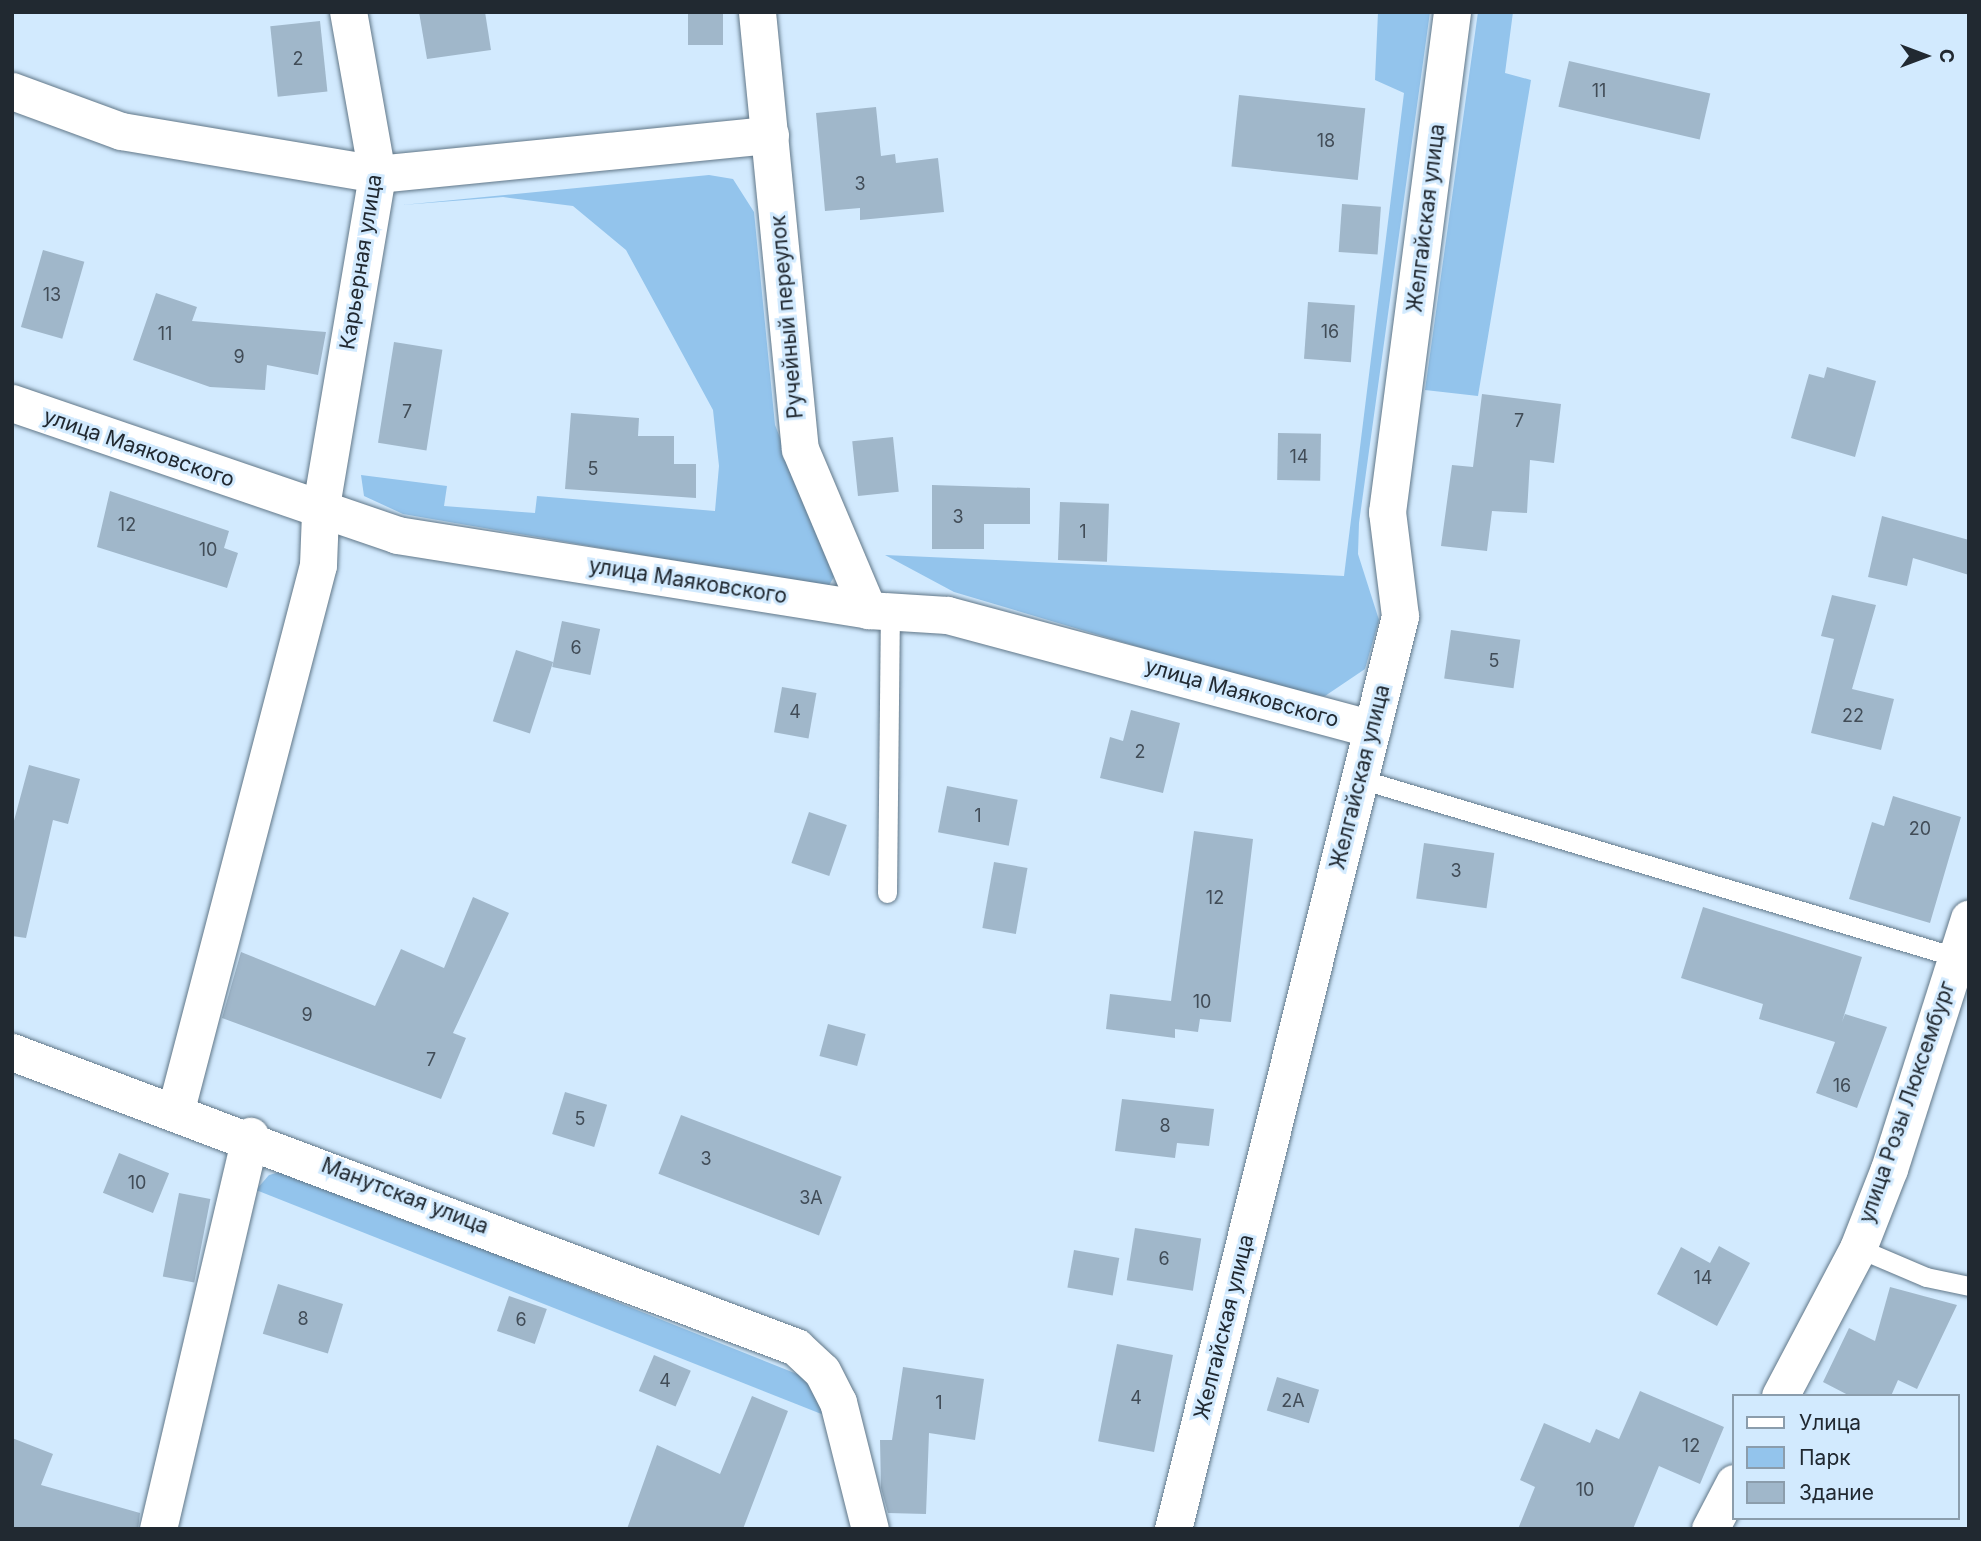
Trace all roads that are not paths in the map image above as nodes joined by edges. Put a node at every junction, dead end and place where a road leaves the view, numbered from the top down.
1 (348, 12) edge
2 (757, 12) edge
3 (1452, 12) edge
4 (12, 91) edge
5 (770, 135) junction
6 (377, 174) junction
7 (12, 403) edge
8 (320, 512) junction
9 (879, 610) junction
10 (1372, 729) junction
11 (1360, 779) junction
12 (887, 893) dead end
13 (1969, 918) edge
14 (1956, 957) junction
15 (12, 1052) edge
16 (176, 1109) junction
17 (250, 1136) junction
18 (1858, 1248) junction
19 (1969, 1286) edge
20 (1781, 1394) edge
21 (1732, 1487) edge
22 (158, 1529) edge
23 (870, 1529) edge
24 (1173, 1529) edge
25 (1710, 1529) edge

1 - 6 street, Карьерная улица
2 - 5 street, Ручейный переулок
3 - 10 street, Желгайская улица
4 - 6 street
5 - 6 street
5 - 9 street, Ручейный переулок
6 - 8 street, Карьерная улица
7 - 8 street, улица Маяковского
8 - 9 street, улица Маяковского
8 - 16 street, Карьерная улица
9 - 10 street, улица Маяковского
9 - 12 lane
10 - 11 street, Желгайская улица
11 - 14 lane
11 - 24 street, Желгайская улица
13 - 14 street, улица Розы Люксембург
14 - 18 street, улица Розы Люксембург
15 - 16 street, Манутская улица
16 - 17 street, Манутская улица
17 - 22 street
17 - 23 street, Манутская улица
18 - 19 lane
18 - 20 street, улица Розы Люксембург
21 - 25 street

